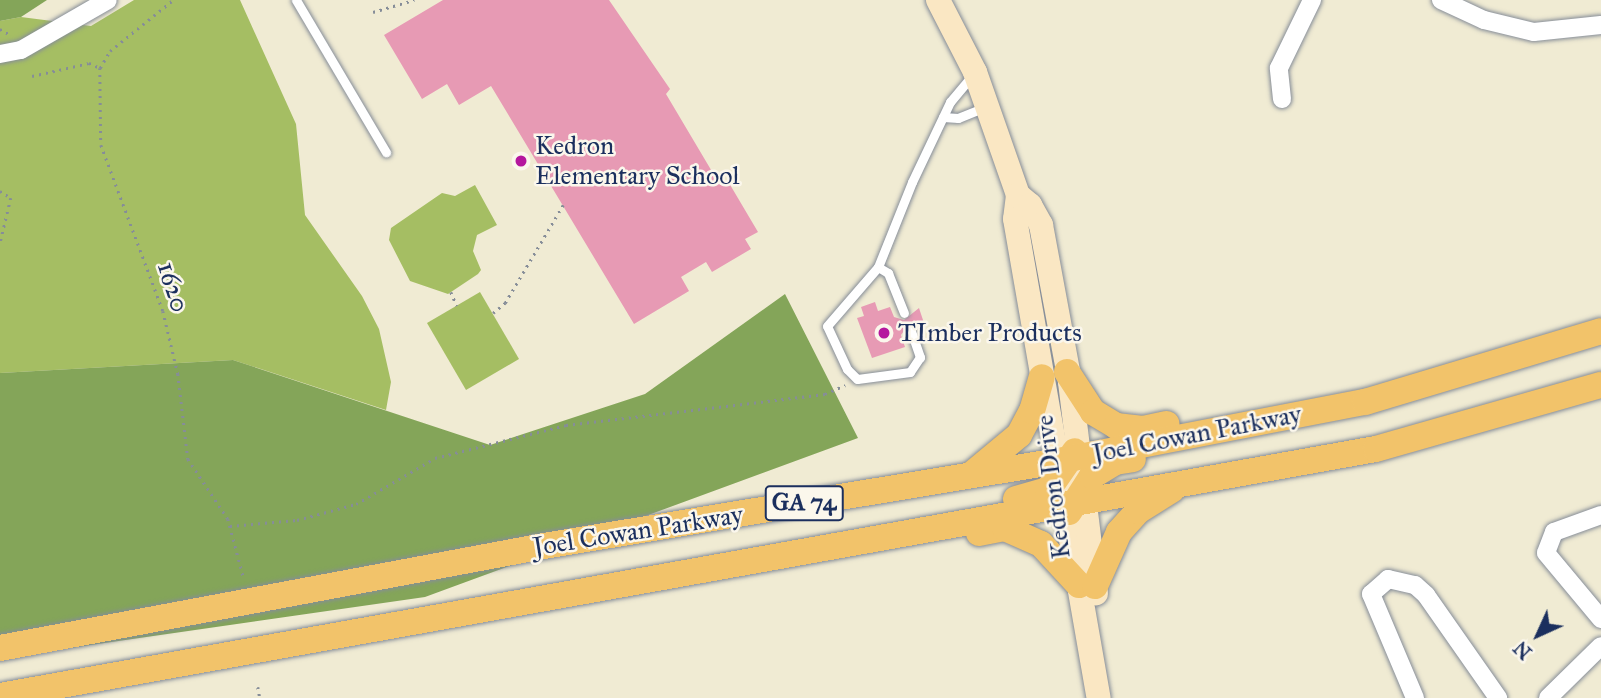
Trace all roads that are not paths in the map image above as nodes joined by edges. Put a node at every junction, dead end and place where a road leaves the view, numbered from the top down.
1 (108, 0) edge
2 (296, 0) edge
3 (938, 0) edge
4 (1312, 0) edge
5 (1441, 0) edge
6 (1601, 25) edge
7 (0, 54) edge
8 (975, 72) junction
9 (1282, 99) dead end
10 (988, 106) junction
11 (943, 117) junction
12 (386, 152) dead end
13 (878, 267) junction
14 (904, 313) dead end
15 (911, 331) dead end
16 (1601, 331) edge
17 (1055, 374) junction
18 (1601, 385) edge
19 (1364, 402) junction
20 (1069, 459) junction
21 (970, 475) junction
22 (1183, 483) junction
23 (1075, 503) junction
24 (1601, 515) edge
25 (818, 551) junction
26 (785, 557) junction
27 (1087, 586) junction
28 (1601, 619) edge
29 (1601, 646) edge
30 (0, 648) edge
31 (0, 696) edge
32 (1099, 698) edge
33 (1110, 698) edge
34 (1415, 698) edge
35 (1498, 698) edge
36 (1548, 698) edge

1 - 7 street
2 - 12 lane
3 - 8 street, Kedron Drive
4 - 9 street
5 - 6 street
8 - 10 street, Kedron Drive
8 - 11 lane
10 - 11 lane
10 - 17 street, Kedron Drive
11 - 13 lane
13 - 14 lane
13 - 15 lane
16 - 19 main road, Joel Cowan Parkway / GA 74
17 - 19 main road
17 - 20 street, Kedron Drive
17 - 21 main road
18 - 22 main road, Joel Cowan Parkway / GA 74
19 - 20 main road, Joel Cowan Parkway / GA 74
19 - 23 main road
20 - 21 main road, Joel Cowan Parkway / GA 74
20 - 23 street, Kedron Drive
20 - 26 main road
21 - 30 main road, Joel Cowan Parkway / GA 74
22 - 23 main road, Joel Cowan Parkway / GA 74
22 - 27 main road
23 - 25 main road, Joel Cowan Parkway / GA 74
23 - 27 street, Kedron Drive
24 - 28 street
25 - 26 main road, Joel Cowan Parkway / GA 74
25 - 27 main road
26 - 31 main road, Joel Cowan Parkway / GA 74
27 - 32 street, Kedron Drive
27 - 33 street, Kedron Drive
29 - 36 street
34 - 35 street

